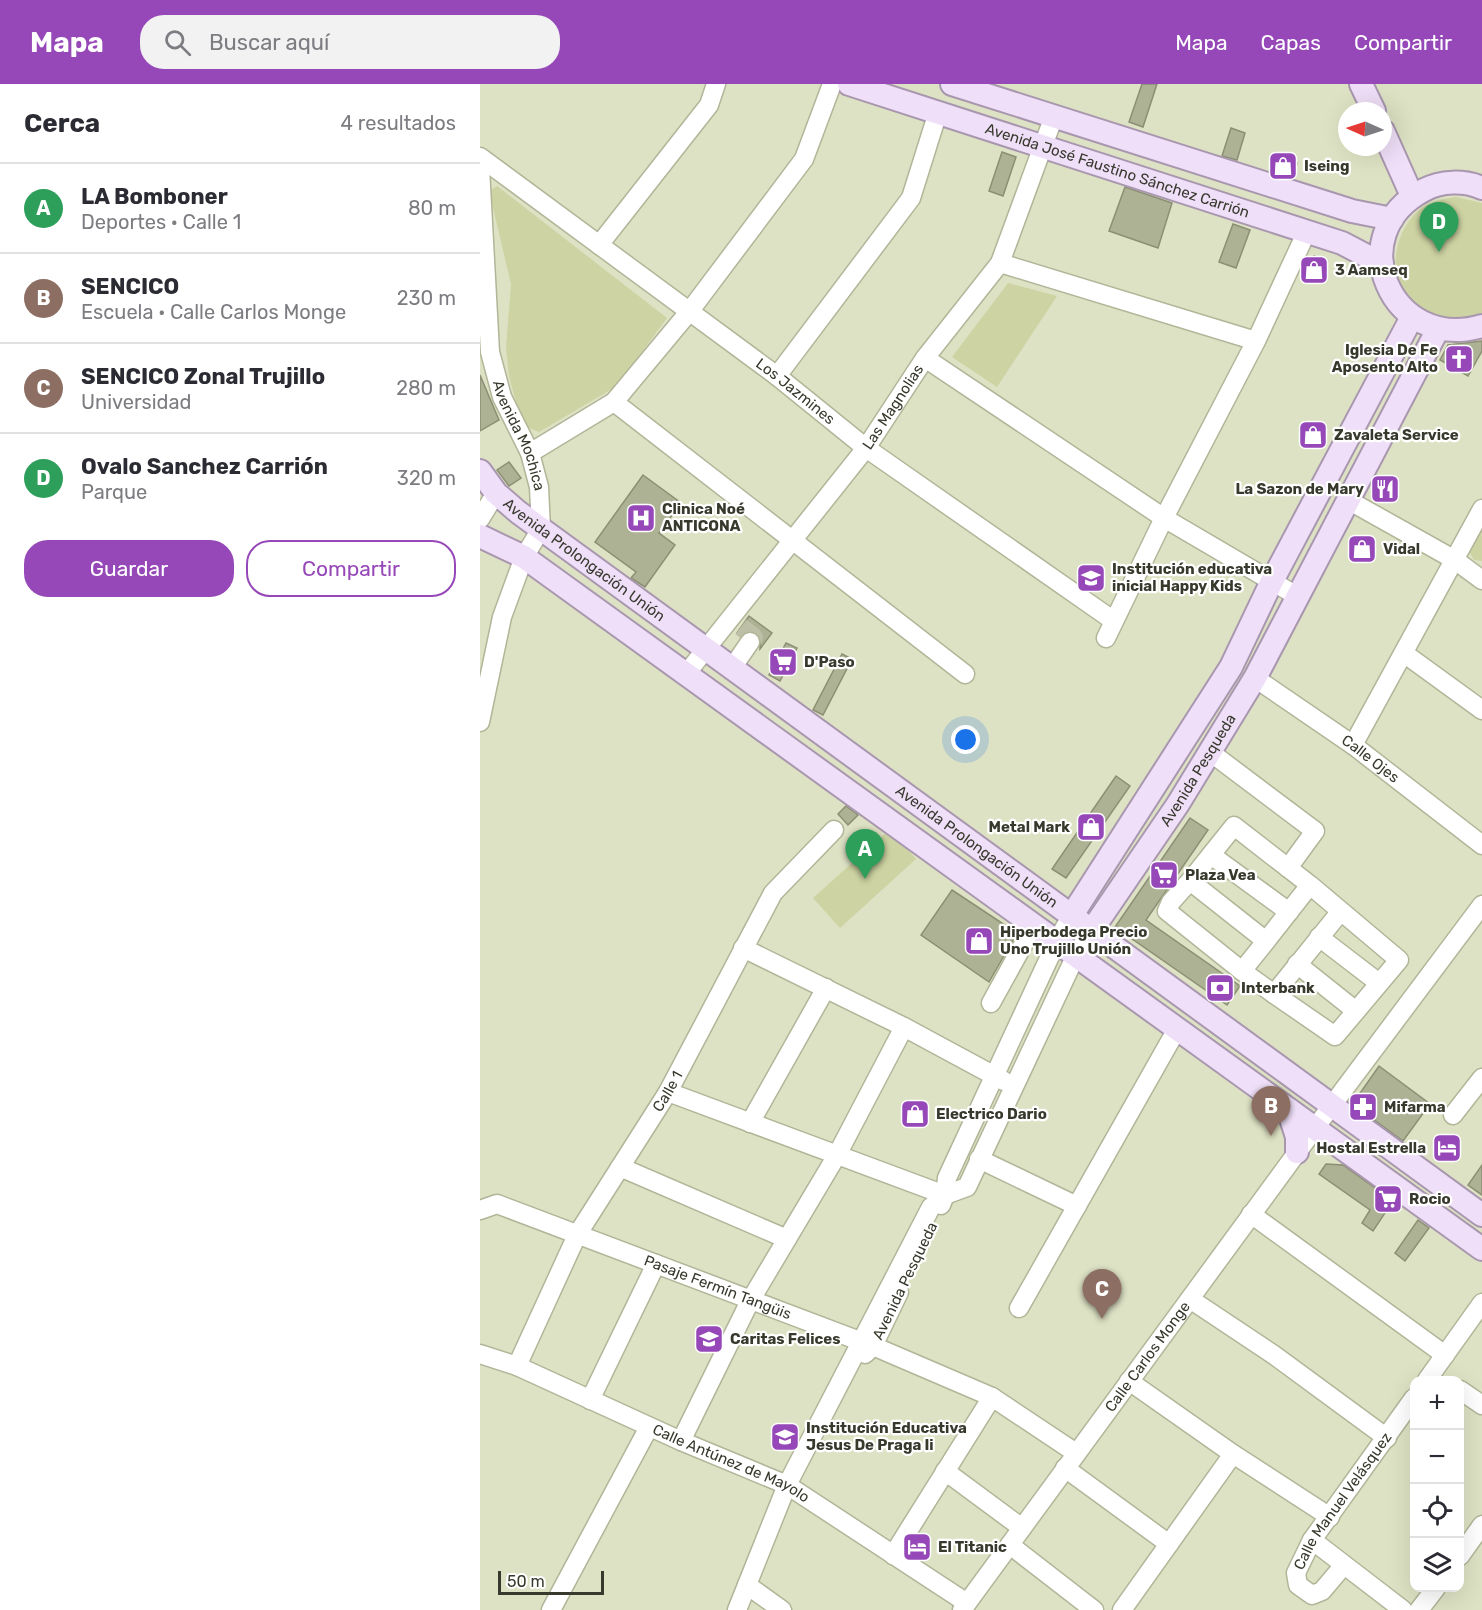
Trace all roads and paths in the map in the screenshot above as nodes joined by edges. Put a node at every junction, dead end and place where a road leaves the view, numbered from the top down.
1 (716, 84) edge
2 (832, 84) edge
3 (849, 84) edge
4 (952, 84) edge
5 (1361, 84) edge
6 (1370, 102) edge
7 (939, 112) junction
8 (1054, 116) junction
9 (1043, 146) junction
10 (1392, 151) edge
11 (480, 157) edge
12 (480, 168) edge
13 (1480, 182) edge
14 (1412, 196) junction
15 (1392, 219) junction
16 (1306, 231) junction
17 (598, 245) junction
18 (1000, 263) junction
19 (1382, 264) junction
20 (689, 312) junction
21 (1412, 317) junction
22 (1482, 326) edge
23 (1438, 329) junction
24 (1256, 341) junction
25 (925, 358) junction
26 (777, 376) junction
27 (614, 402) junction
28 (866, 448) junction
29 (530, 453) junction
30 (480, 471) edge
31 (496, 493) junction
32 (1348, 500) junction
33 (1482, 509) edge
34 (481, 515) edge
35 (1164, 518) junction
36 (541, 529) junction
37 (480, 536) edge
38 (792, 540) junction
39 (525, 557) junction
40 (1455, 560) junction
41 (1272, 580) junction
42 (1482, 580) edge
43 (1297, 596) junction
44 (1114, 621) junction
45 (740, 629) junction
46 (1106, 638) dead end
47 (705, 648) junction
48 (1405, 654) junction
49 (732, 668) junction
50 (686, 674) junction
51 (965, 674) dead end
52 (1255, 678) junction
53 (1482, 710) edge
54 (480, 722) edge
55 (1353, 745) junction
56 (1210, 752) junction
57 (885, 779) junction
58 (1156, 788) junction
59 (867, 804) junction
60 (1178, 804) junction
61 (834, 830) dead end
62 (1482, 845) edge
63 (1211, 855) junction
64 (1288, 868) junction
65 (1190, 881) junction
66 (1310, 885) junction
67 (1482, 905) edge
68 (1341, 911) junction
69 (1289, 912) junction
70 (1072, 915) junction
71 (1034, 925) junction
72 (1092, 930) junction
73 (1319, 937) junction
74 (1056, 941) junction
75 (1266, 941) junction
76 (743, 948) junction
77 (1076, 955) junction
78 (1297, 964) junction
79 (1242, 971) junction
80 (1379, 983) junction
81 (826, 988) junction
82 (1274, 994) junction
83 (991, 1003) dead end
84 (1356, 1011) junction
85 (904, 1027) junction
86 (1177, 1029) junction
87 (994, 1075) junction
88 (1482, 1078) edge
89 (1013, 1086) junction
90 (668, 1092) junction
91 (1332, 1105) junction
92 (1288, 1108) junction
93 (1453, 1115) dead end
94 (750, 1123) junction
95 (1315, 1128) junction
96 (1297, 1152) junction
97 (837, 1155) junction
98 (979, 1159) junction
99 (620, 1167) junction
100 (945, 1195) junction
101 (1077, 1206) junction
102 (480, 1210) edge
103 (1251, 1214) junction
104 (1482, 1215) edge
105 (577, 1235) junction
106 (787, 1239) junction
107 (1482, 1249) edge
108 (656, 1264) junction
109 (1190, 1299) junction
110 (750, 1301) junction
111 (1482, 1303) edge
112 (1019, 1308) dead end
113 (867, 1343) junction
114 (480, 1354) edge
115 (1445, 1355) junction
116 (517, 1366) junction
117 (1436, 1376) edge
118 (1129, 1381) junction
119 (1464, 1393) edge
120 (992, 1397) junction
121 (590, 1400) junction
122 (1410, 1404) edge
123 (1482, 1405) edge
124 (650, 1426) junction
125 (1386, 1438) junction
126 (681, 1441) junction
127 (1077, 1453) junction
128 (1233, 1454) junction
129 (1065, 1468) junction
130 (945, 1471) junction
131 (787, 1485) junction
132 (1330, 1517) junction
133 (1482, 1525) edge
134 (1022, 1528) junction
135 (1312, 1540) junction
136 (1169, 1544) junction
137 (1010, 1545) junction
138 (1464, 1550) edge
139 (893, 1555) junction
140 (1344, 1565) junction
141 (747, 1585) junction
142 (1433, 1592) edge
143 (965, 1606) edge
144 (1423, 1609) edge
145 (551, 1610) edge
146 (736, 1610) edge
147 (782, 1610) edge
148 (1094, 1610) edge
149 (1122, 1610) edge
150 (1403, 1610) edge

1 - 17 street
2 - 20 street
3 - 7 main road, Avenida José Faustino Sánchez Carrión
4 - 8 main road, Avenida José Faustino Sánchez Carrión
5 - 6 main road
7 - 9 main road, Avenida José Faustino Sánchez Carrión
7 - 26 street
8 - 9 street, Las Magnolias
8 - 15 main road, Avenida José Faustino Sánchez Carrión
9 - 16 main road, Avenida José Faustino Sánchez Carrión
9 - 18 street, Las Magnolias
10 - 14 main road
11 - 17 street, Los Jazmines
12 - 29 street, Avenida Mochica
13 - 14 main road
14 - 15 main road
15 - 19 main road
16 - 19 main road, Avenida José Faustino Sánchez Carrión
16 - 24 street
17 - 20 street, Los Jazmines
18 - 24 street
18 - 25 street, Las Magnolias
19 - 21 main road
20 - 26 street, Los Jazmines
20 - 27 street
21 - 23 main road
21 - 41 main road, Avenida Pesqueda
22 - 23 main road
23 - 32 main road, Avenida Pesqueda
24 - 35 street
25 - 28 street, Las Magnolias
25 - 35 street
26 - 28 street, Los Jazmines
27 - 29 street
27 - 38 street
28 - 38 street, Las Magnolias
28 - 44 street, Los Jazmines
29 - 36 street, Avenida Mochica
30 - 31 main road, Avenida Prolongación Unión
31 - 34 street
31 - 36 main road, Avenida Prolongación Unión
32 - 40 street
32 - 43 main road, Avenida Pesqueda
33 - 40 street
35 - 41 street
35 - 44 street
36 - 39 street
36 - 47 main road, Avenida Prolongación Unión
37 - 39 main road, Avenida Prolongación Unión
38 - 45 street, Las Magnolias
38 - 51 street
39 - 50 main road, Avenida Prolongación Unión
39 - 54 street
40 - 42 street
40 - 48 street
41 - 43 street
41 - 58 main road, Avenida Pesqueda
43 - 52 main road, Avenida Pesqueda
44 - 46 street
45 - 47 street, Las Magnolias
45 - 49 street
47 - 49 main road, Avenida Prolongación Unión
47 - 50 street, Las Magnolias
48 - 53 street
48 - 55 street
49 - 57 main road, Avenida Prolongación Unión
50 - 59 main road, Avenida Prolongación Unión
52 - 55 street, Calle Ojes
52 - 56 main road, Avenida Pesqueda
55 - 62 street, Calle Ojes
56 - 60 main road, Avenida Pesqueda
56 - 64 street
57 - 59 main road
57 - 70 main road, Avenida Prolongación Unión
58 - 60 street
58 - 70 main road, Avenida Pesqueda
59 - 71 main road, Avenida Prolongación Unión
60 - 72 main road, Avenida Pesqueda
61 - 76 street, Calle 1
63 - 64 street
63 - 65 street
63 - 69 street
64 - 66 street
65 - 75 street
65 - 79 street
66 - 68 street
66 - 69 street
67 - 91 street, Calle Carlos Monge
68 - 73 street
68 - 80 street
69 - 75 street
70 - 72 main road, Avenida Prolongación Unión
70 - 74 street, Avenida Pesqueda
71 - 74 main road, Avenida Prolongación Unión
71 - 83 street
72 - 77 street, Avenida Pesqueda
72 - 91 main road, Avenida Prolongación Unión
73 - 78 street
73 - 80 street
74 - 77 main road, Avenida Prolongación Unión
74 - 87 street, Avenida Pesqueda
75 - 79 street
76 - 81 street
76 - 90 street, Calle 1
77 - 86 main road, Avenida Prolongación Unión
77 - 89 street, Avenida Pesqueda
78 - 82 street
78 - 84 street
79 - 82 street
80 - 84 street
81 - 85 street
81 - 94 street
82 - 84 street
85 - 87 street
85 - 97 street
86 - 92 main road, Avenida Prolongación Unión
86 - 101 street
87 - 89 street
87 - 100 street, Avenida Pesqueda
88 - 93 street
89 - 98 street, Avenida Pesqueda
90 - 94 street
90 - 99 street, Calle 1
91 - 95 street, Calle Carlos Monge
91 - 104 main road, Avenida Prolongación Unión
92 - 95 main road, Avenida Prolongación Unión
92 - 96 main road
94 - 97 street
95 - 96 street, Calle Carlos Monge
95 - 107 main road, Avenida Prolongación Unión
96 - 103 street, Calle Carlos Monge
97 - 100 street
97 - 106 street
98 - 100 street, Avenida Pesqueda
98 - 101 street
99 - 105 street, Calle 1
99 - 106 street
100 - 113 street, Avenida Pesqueda
101 - 112 street
102 - 105 street, Pasaje Fermín Tangüis
103 - 109 street, Calle Carlos Monge
103 - 115 street
105 - 108 street, Pasaje Fermín Tangüis
105 - 116 street, Calle 1
106 - 110 street
108 - 110 street, Pasaje Fermín Tangüis
108 - 121 street
109 - 118 street, Calle Carlos Monge
109 - 125 street
110 - 113 street, Pasaje Fermín Tangüis
110 - 126 street
111 - 115 street
113 - 120 street, Pasaje Fermín Tangüis
113 - 131 street, Avenida Pesqueda
114 - 116 street, Calle Antúnez de Mayolo
115 - 117 street
116 - 121 street, Calle Antúnez de Mayolo
118 - 127 street, Calle Carlos Monge
118 - 128 street
119 - 123 street
120 - 127 street, Pasaje Fermín Tangüis
120 - 130 street
121 - 124 street, Calle Antúnez de Mayolo
122 - 125 street, Calle Manuel Velásquez
124 - 126 street, Calle Antúnez de Mayolo
124 - 145 street
125 - 132 street, Calle Manuel Velásquez
126 - 131 street, Calle Antúnez de Mayolo
127 - 129 street, Calle Carlos Monge
128 - 132 street
128 - 136 street
129 - 134 street, Calle Carlos Monge
129 - 136 street
130 - 134 street
130 - 139 street
131 - 139 street, Calle Antúnez de Mayolo
131 - 141 street
132 - 135 street, Calle Manuel Velásquez
133 - 138 street
134 - 137 street, Calle Carlos Monge
135 - 140 street
135 - 140 street, Calle Manuel Velásquez
136 - 149 street
137 - 143 street, Calle Carlos Monge
137 - 148 street
139 - 143 street, Calle Antúnez de Mayolo
140 - 150 street
141 - 146 street
141 - 147 street
142 - 144 street

